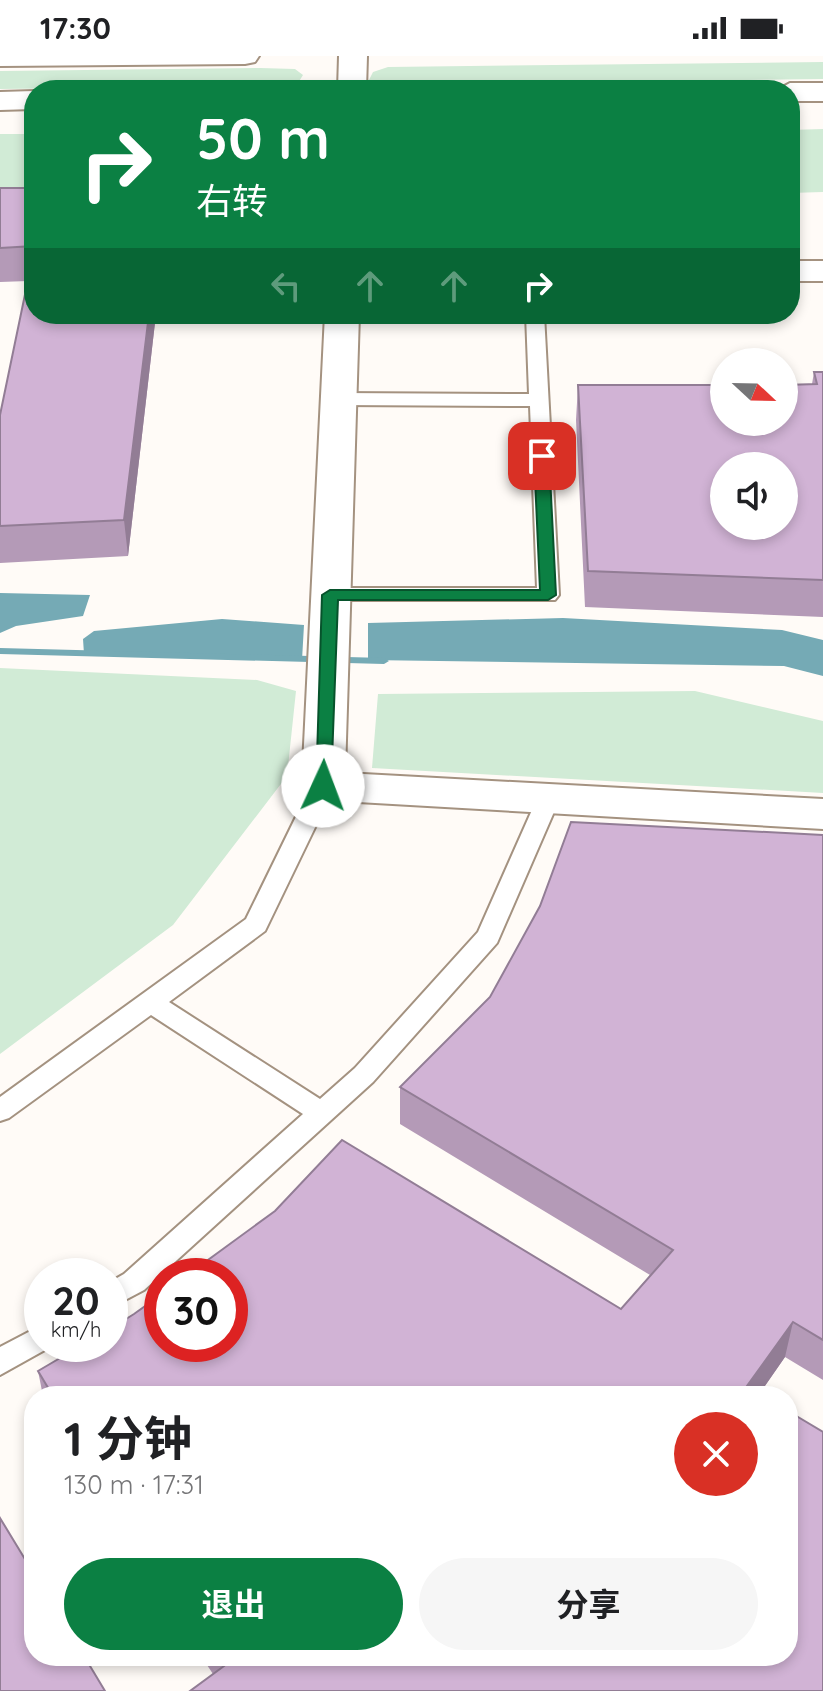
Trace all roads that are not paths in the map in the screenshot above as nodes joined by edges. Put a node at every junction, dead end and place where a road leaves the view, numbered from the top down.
1 (245, 56) edge
2 (353, 56) edge
3 (0, 58) edge
4 (352, 80) edge
5 (800, 92) edge
6 (823, 92) edge
7 (24, 100) edge
8 (0, 101) edge
9 (800, 271) edge
10 (823, 271) edge
11 (342, 324) edge
12 (535, 324) edge
13 (338, 399) junction
14 (539, 400) junction
15 (330, 595) junction
16 (323, 786) junction
17 (548, 798) junction
18 (823, 814) edge
19 (150, 1002) junction
20 (0, 1111) edge
21 (322, 1113) junction
22 (128, 1286) edge
23 (24, 1348) edge
24 (0, 1362) edge

1 - 3 street
2 - 4 street
5 - 6 street
7 - 8 street
9 - 10 street
11 - 13 street
12 - 14 lane
13 - 14 lane
13 - 15 street
14 - 15 lane
15 - 16 street
16 - 17 street
16 - 19 lane
17 - 18 street
17 - 21 lane
19 - 20 lane
19 - 21 lane
21 - 22 lane
23 - 24 lane

